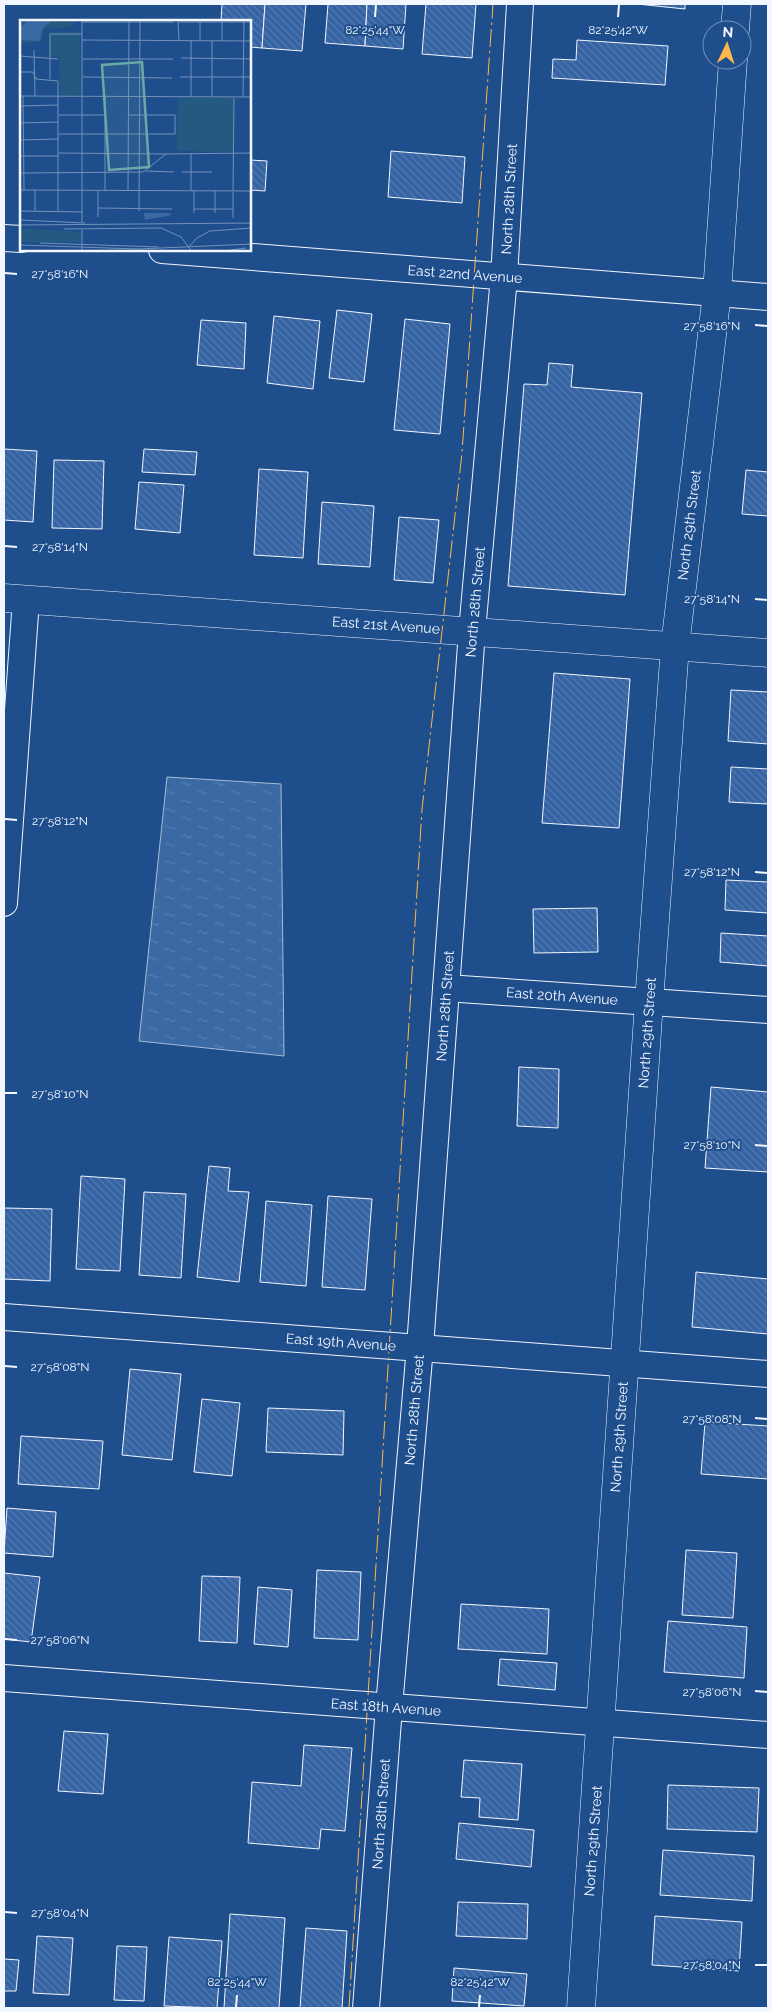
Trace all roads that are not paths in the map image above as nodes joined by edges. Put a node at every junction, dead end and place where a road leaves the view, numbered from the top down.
1 (520, 4) edge
2 (737, 4) edge
3 (736, 20) edge
4 (732, 70) edge
5 (4, 238) edge
6 (20, 239) edge
7 (175, 251) edge
8 (504, 277) junction
9 (717, 293) junction
10 (768, 297) edge
11 (15, 599) edge
12 (472, 631) junction
13 (675, 646) junction
14 (768, 653) edge
15 (4, 903) edge
16 (446, 988) junction
17 (649, 1002) junction
18 (768, 1010) edge
19 (4, 1317) edge
20 (420, 1348) junction
21 (624, 1363) junction
22 (768, 1374) edge
23 (4, 1678) edge
24 (389, 1707) junction
25 (601, 1723) junction
26 (768, 1735) edge
27 (366, 2008) edge
28 (581, 2008) edge

1 - 8 street, North 28th Street
2 - 3 street
4 - 9 street, North 29th Street
5 - 6 street
7 - 8 street, East 22nd Avenue
8 - 9 street, East 22nd Avenue
8 - 12 street, North 28th Street
9 - 10 street, East 22nd Avenue
9 - 13 street, North 29th Street
11 - 12 street, East 21st Avenue
11 - 15 street
12 - 13 street, East 21st Avenue
12 - 16 street, North 28th Street
13 - 14 street, East 21st Avenue
13 - 17 street, North 29th Street
16 - 17 street, East 20th Avenue
16 - 20 street, North 28th Street
17 - 18 street, East 20th Avenue
17 - 21 street, North 29th Street
19 - 20 street, East 19th Avenue
20 - 21 street, East 19th Avenue
20 - 24 street, North 28th Street
21 - 22 street, East 19th Avenue
21 - 25 street, North 29th Street
23 - 24 street, East 18th Avenue
24 - 25 street, East 18th Avenue
24 - 27 street, North 28th Street
25 - 26 street, East 18th Avenue
25 - 28 street, North 29th Street

